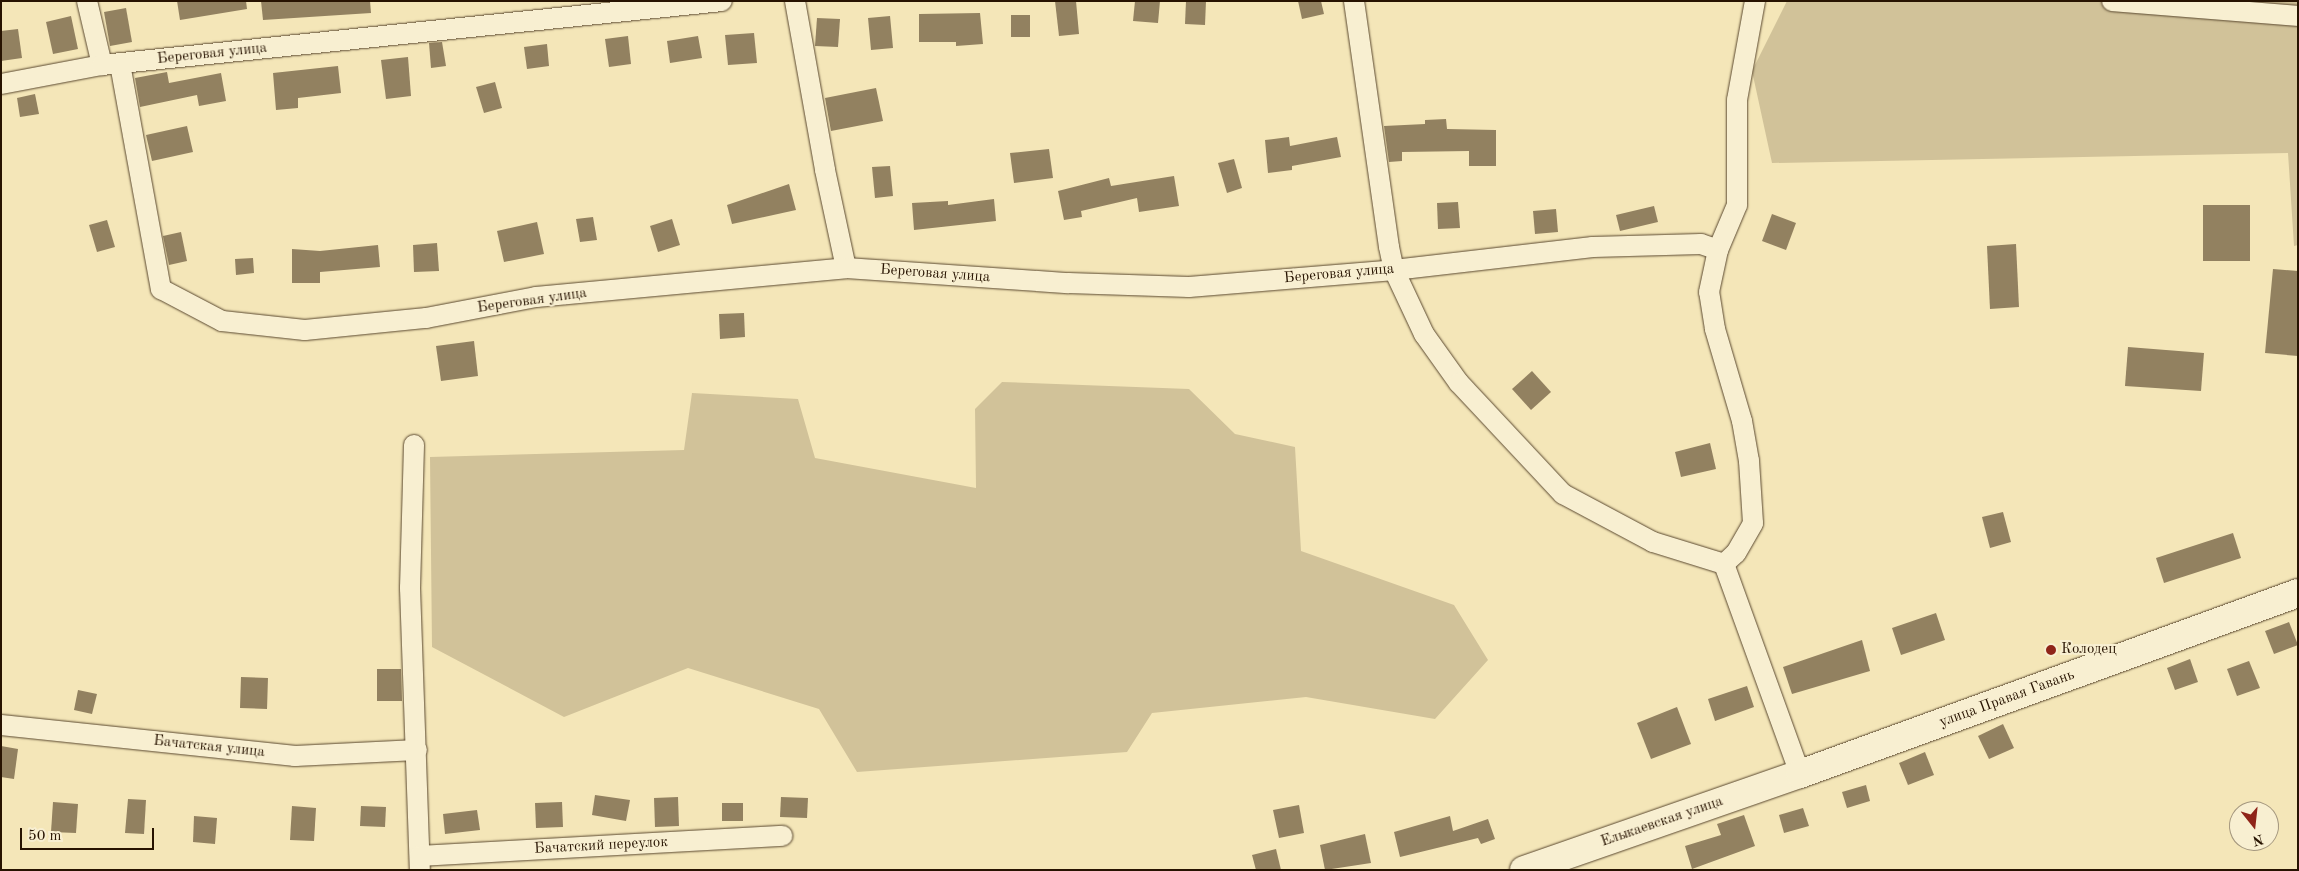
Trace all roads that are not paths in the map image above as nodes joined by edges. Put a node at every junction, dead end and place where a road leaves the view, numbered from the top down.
1 (87, 1) edge
2 (722, 1) edge
3 (795, 1) edge
4 (1354, 1) edge
5 (1755, 1) edge
6 (2112, 1) edge
7 (2298, 16) edge
8 (111, 65) junction
9 (1, 84) edge
10 (1718, 250) junction
11 (846, 268) junction
12 (1394, 270) junction
13 (414, 444) dead end
14 (1724, 564) junction
15 (2298, 593) edge
16 (1, 725) edge
17 (417, 750) junction
18 (1800, 774) junction
19 (782, 836) dead end
20 (420, 863) edge
21 (1524, 870) edge

1 - 8 street
2 - 8 street, Береговая улица
3 - 11 street
4 - 12 street
5 - 10 street
6 - 7 street
8 - 9 street, Береговая улица
8 - 11 street, Береговая улица
10 - 12 street, Береговая улица
10 - 14 street
11 - 12 street, Береговая улица
12 - 14 street
13 - 17 street
14 - 18 street
15 - 18 street, улица Правая Гавань
16 - 17 street, Бачатская улица
17 - 20 street
18 - 21 street, Елыкаевская улица
19 - 20 street, Бачатский переулок

